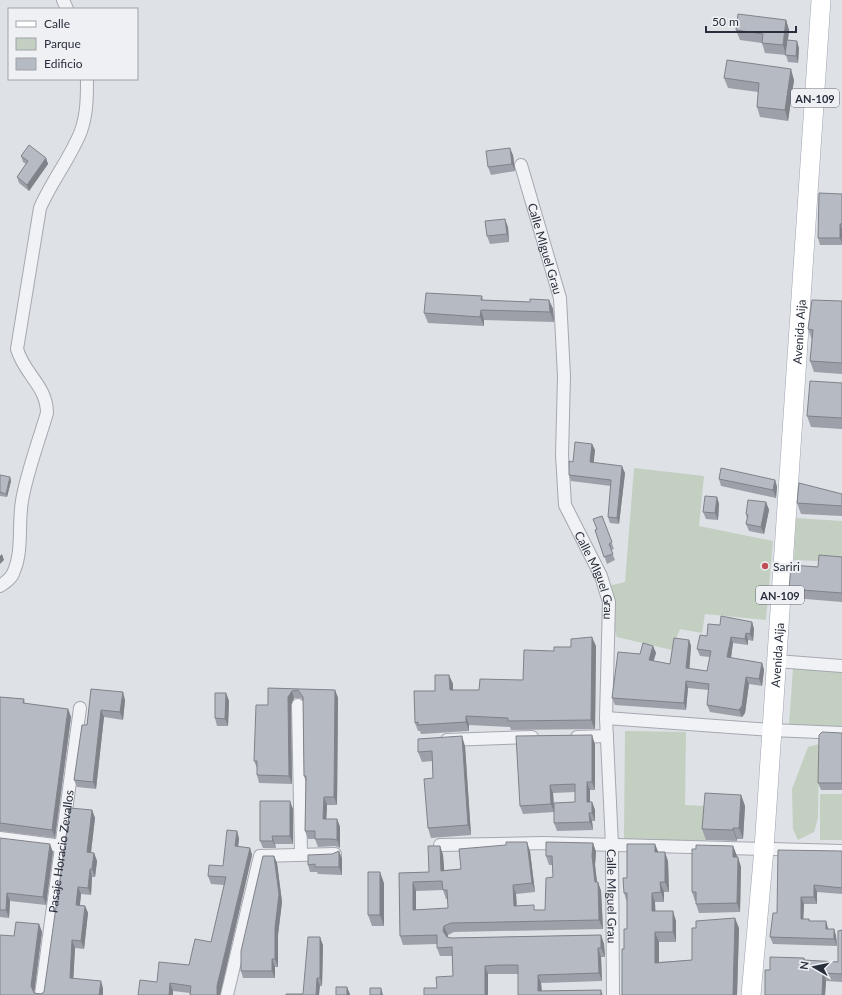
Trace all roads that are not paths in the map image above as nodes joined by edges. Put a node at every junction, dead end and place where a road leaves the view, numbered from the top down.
1 (821, 0) edge
2 (87, 80) edge
3 (521, 165) dead end
4 (0, 586) edge
5 (776, 661) junction
6 (842, 666) edge
7 (298, 705) dead end
8 (80, 708) dead end
9 (606, 718) junction
10 (771, 730) junction
11 (842, 733) edge
12 (607, 736) junction
13 (546, 737) edge
14 (562, 737) edge
15 (435, 740) edge
16 (0, 838) edge
17 (440, 845) edge
18 (612, 845) junction
19 (62, 846) junction
20 (764, 849) junction
21 (842, 851) edge
22 (301, 854) junction
23 (336, 854) edge
24 (41, 995) edge
25 (227, 995) edge
26 (613, 995) edge
27 (751, 995) edge

1 - 5 main road, Avenida Aija / AN-109
2 - 4 street
3 - 9 street, Calle MIguel Grau
5 - 6 street
5 - 10 main road, Avenida Aija / AN-109
7 - 22 street
8 - 19 street, Pasaje Horacio Zevallos
9 - 10 street
9 - 12 street, Calle MIguel Grau
10 - 11 street
10 - 20 main road, Avenida Aija / AN-109
12 - 14 street
12 - 18 street, Calle MIguel Grau
13 - 15 street
16 - 19 street
17 - 18 street
18 - 20 street
18 - 26 street, Calle MIguel Grau
19 - 24 street, Pasaje Horacio Zevallos
20 - 21 street
20 - 27 main road, Avenida Aija / AN-109
22 - 23 street
22 - 25 street

